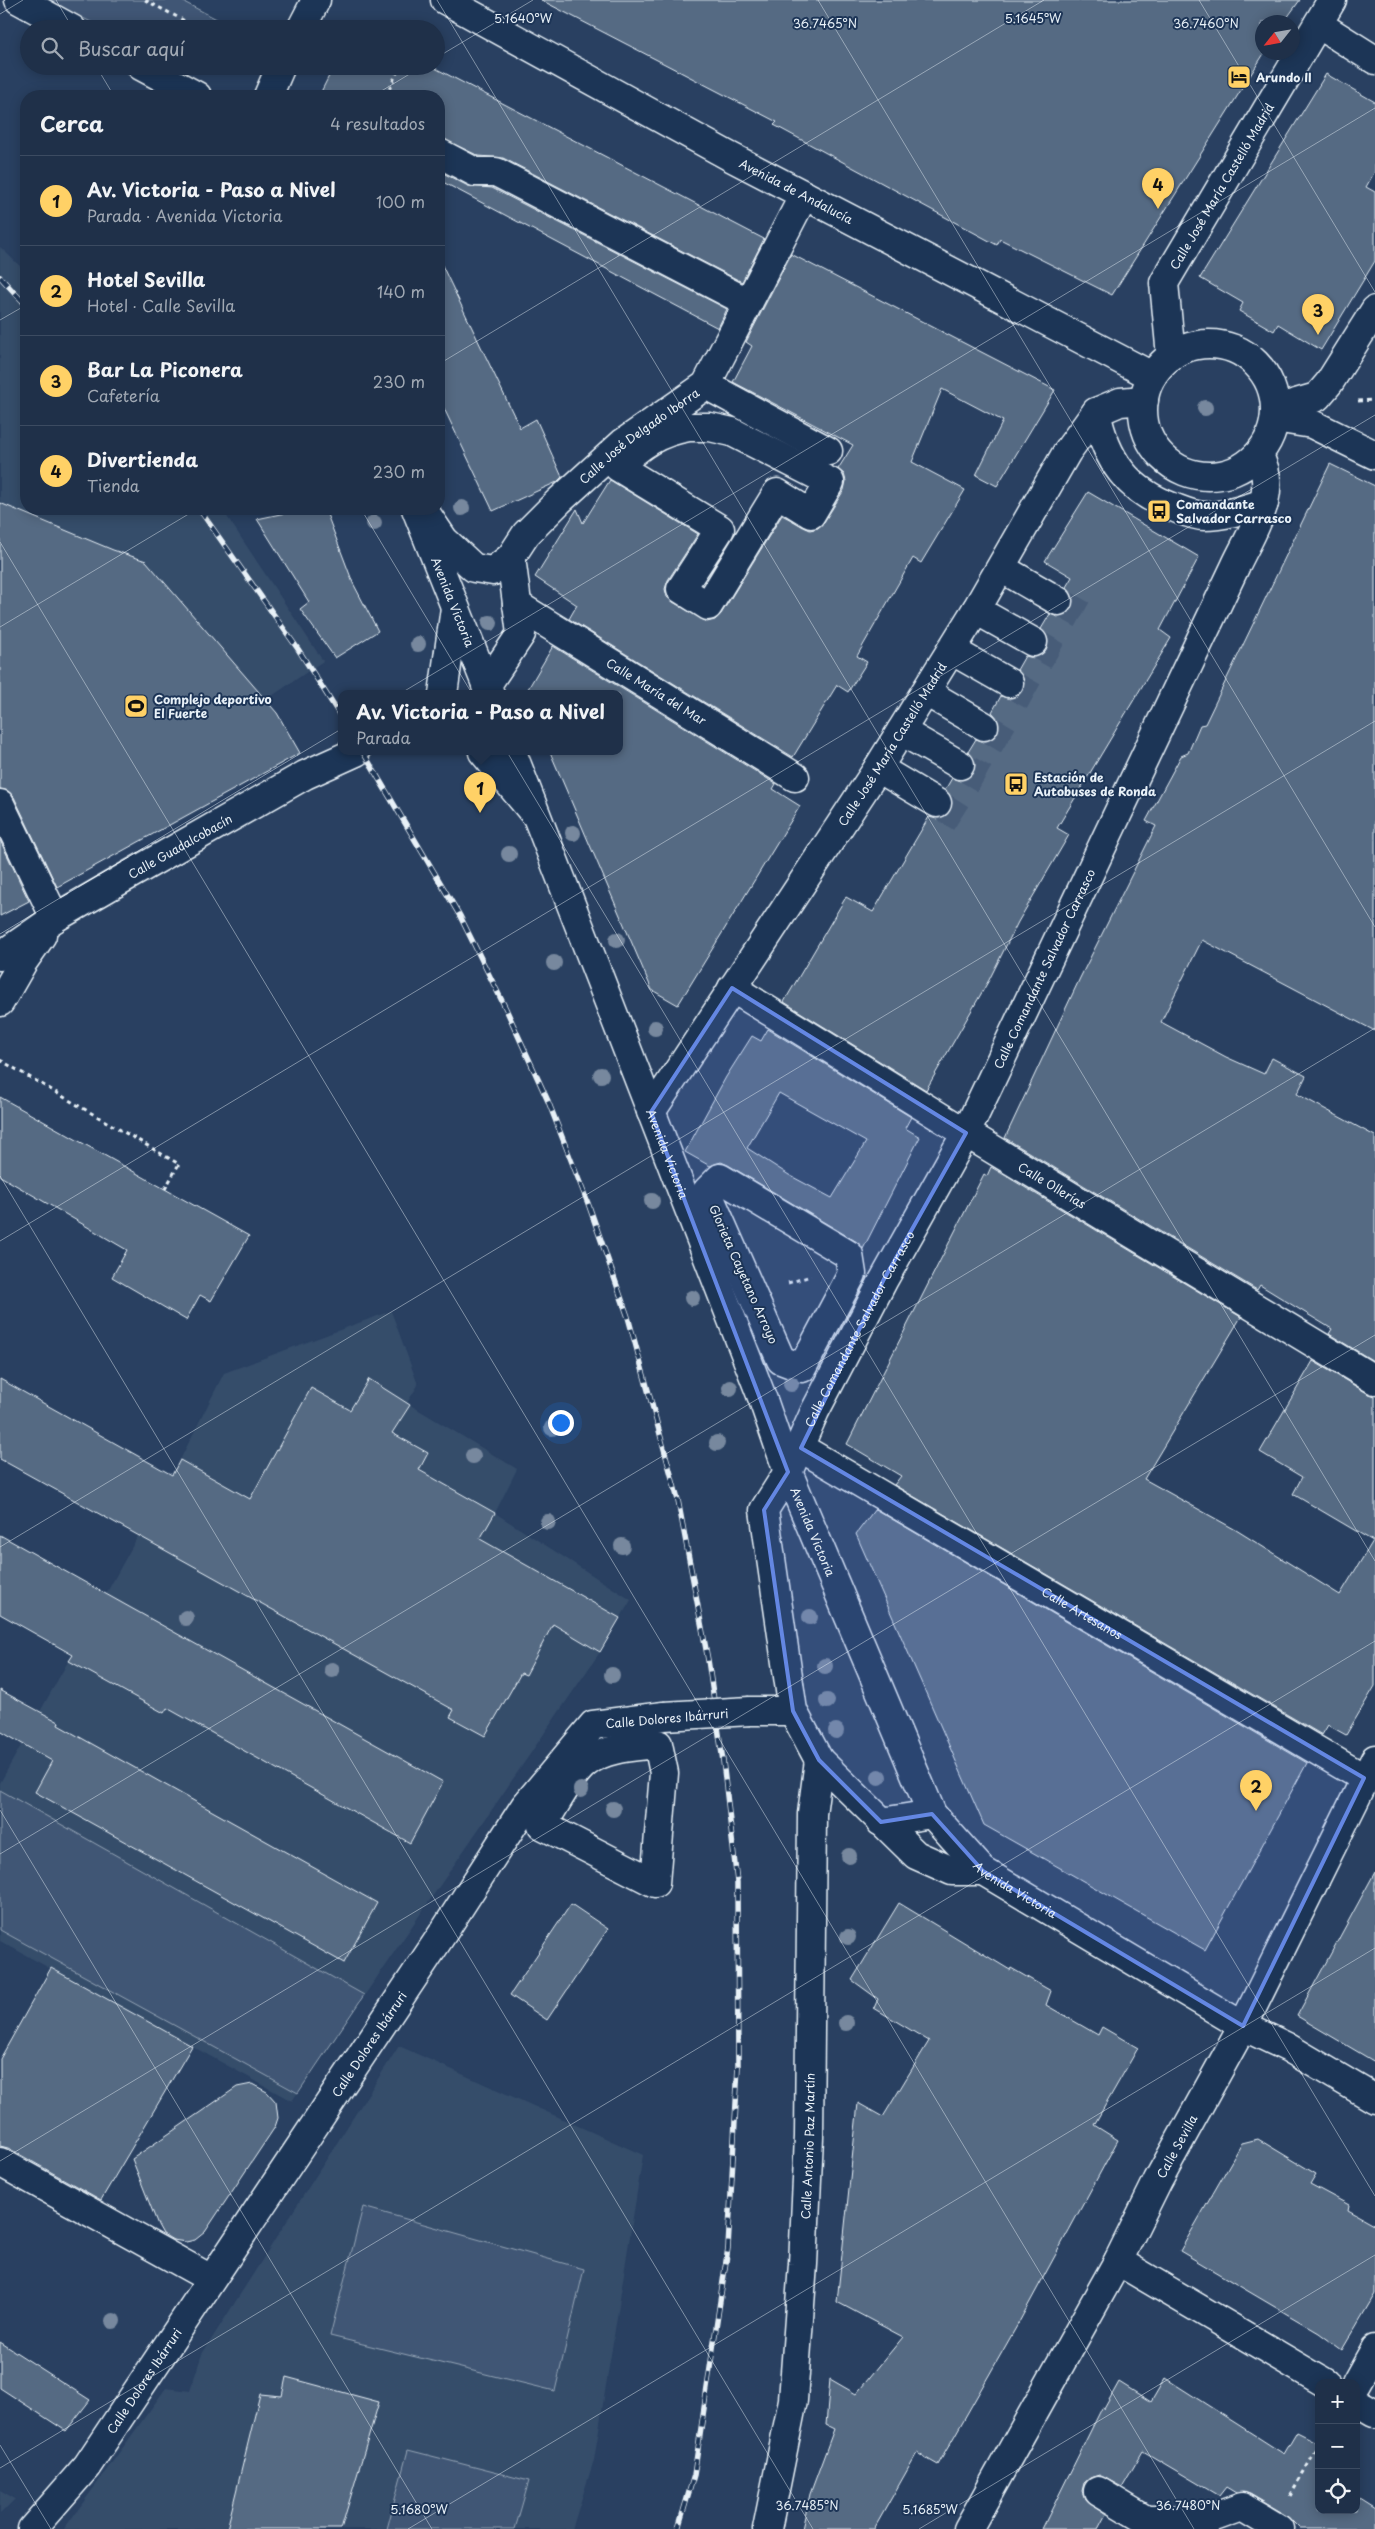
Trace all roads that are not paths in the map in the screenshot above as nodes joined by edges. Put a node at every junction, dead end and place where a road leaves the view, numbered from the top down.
1 (19, 0) edge
2 (316, 0) edge
3 (445, 0) edge
4 (1332, 0) edge
5 (56, 20) edge
6 (306, 20) edge
7 (1318, 24) junction
8 (1375, 60) edge
9 (158, 75) edge
10 (277, 75) edge
11 (186, 90) edge
12 (271, 90) edge
13 (445, 156) edge
14 (804, 195) junction
15 (747, 302) junction
16 (1375, 310) edge
17 (1171, 356) junction
18 (706, 385) junction
19 (1148, 388) junction
20 (1096, 412) junction
21 (1275, 413) junction
22 (828, 451) dead end
23 (1258, 455) junction
24 (1375, 455) edge
25 (830, 482) joint
26 (1264, 503) junction
27 (418, 515) edge
28 (427, 515) edge
29 (511, 558) junction
30 (1001, 568) junction
31 (1058, 601) tunnel mouth
32 (517, 605) junction
33 (455, 608) junction
34 (976, 610) junction
35 (1033, 642) tunnel mouth
36 (951, 650) junction
37 (1009, 683) tunnel mouth
38 (444, 690) edge
39 (488, 690) edge
40 (926, 692) junction
41 (984, 726) tunnel mouth
42 (901, 731) junction
43 (349, 755) edge
44 (485, 755) edge
45 (513, 755) edge
46 (960, 765) tunnel mouth
47 (878, 768) junction
48 (796, 777) dead end
49 (937, 803) tunnel mouth
50 (0, 804) edge
51 (538, 818) junction
52 (54, 918) junction
53 (0, 956) edge
54 (732, 988) junction
55 (0, 1002) edge
56 (651, 1112) junction
57 (966, 1133) junction
58 (802, 1368) joint
59 (1375, 1380) edge
60 (801, 1448) junction
61 (788, 1472) junction
62 (793, 1712) junction
63 (819, 1760) junction
64 (1369, 1768) edge
65 (932, 1814) junction
66 (881, 1822) junction
67 (983, 1871) junction
68 (655, 1883) joint
69 (1243, 2026) junction
70 (1375, 2099) edge
71 (0, 2162) edge
72 (1118, 2261) junction
73 (211, 2279) junction
74 (1375, 2349) edge
75 (1317, 2379) edge
76 (1358, 2379) edge
77 (1360, 2404) edge
78 (1375, 2413) edge
79 (1098, 2491) dead end
80 (1205, 2524) edge
81 (32, 2529) edge
82 (766, 2529) edge
83 (968, 2529) edge
84 (1279, 2529) edge

1 - 5 street
2 - 6 street
3 - 14 street, Avenida de Andalucía
4 - 7 street, Calle José María Castelló Madrid
7 - 8 street
7 - 17 street, Calle José María Castelló Madrid
9 - 11 street
10 - 12 street
13 - 15 street
14 - 15 street, Calle José Delgado Iborra
14 - 19 street, Avenida de Andalucía
15 - 18 street, Calle José Delgado Iborra
16 - 21 street
17 - 19 street
17 - 21 street
18 - 22 street
18 - 29 street, Calle José Delgado Iborra
19 - 20 street
19 - 23 street
20 - 26 street
20 - 30 street, Calle José María Castelló Madrid
21 - 23 street
21 - 24 street
23 - 26 street, Calle Comandante Salvador Carrasco
25 - 25 street
26 - 57 street, Calle Comandante Salvador Carrasco
27 - 33 street, Avenida Victoria
28 - 29 street
29 - 32 street
30 - 31 street
30 - 34 street, Calle José María Castelló Madrid
32 - 39 street
32 - 48 street, Calle María del Mar
33 - 38 street
33 - 39 street, Avenida Victoria
34 - 35 street
34 - 36 street, Calle José María Castelló Madrid
36 - 37 street
36 - 40 street, Calle José María Castelló Madrid
40 - 41 street
40 - 42 street, Calle José María Castelló Madrid
42 - 46 street
42 - 47 street, Calle José María Castelló Madrid
43 - 52 street, Calle Guadalcobacín
44 - 51 street
45 - 51 street, Avenida Victoria
47 - 49 street
47 - 54 street, Calle José María Castelló Madrid
50 - 52 street
51 - 56 street, Avenida Victoria
52 - 53 street, Calle Guadalcobacín
52 - 55 street, Calle Guadalcobacín
54 - 56 street, Calle José María Castelló Madrid
54 - 57 street, Calle Ollerías
56 - 61 street, Avenida Victoria
57 - 59 street, Calle Ollerías
57 - 60 street, Calle Comandante Salvador Carrasco
58 - 58 street, Glorieta Cayetano Arroyo
60 - 61 street, Calle Comandante Salvador Carrasco
60 - 64 street, Calle Artesanos
61 - 62 street, Calle Comandante Salvador Carrasco
61 - 65 street, Avenida Victoria
62 - 63 street
62 - 73 street, Calle Dolores Ibárruri, bridge
63 - 66 street
63 - 82 street, Calle Antonio Paz Martín
64 - 69 street, Calle Sevilla
65 - 66 street
65 - 67 street, Avenida Victoria
66 - 67 street
67 - 69 street, Avenida Victoria
68 - 68 street
69 - 70 street, Avenida Victoria
69 - 72 street, Calle Sevilla
71 - 73 street
72 - 75 street
72 - 83 street, Calle Sevilla
73 - 81 street, Calle Dolores Ibárruri
74 - 76 street
77 - 78 street
79 - 80 street
80 - 84 street

